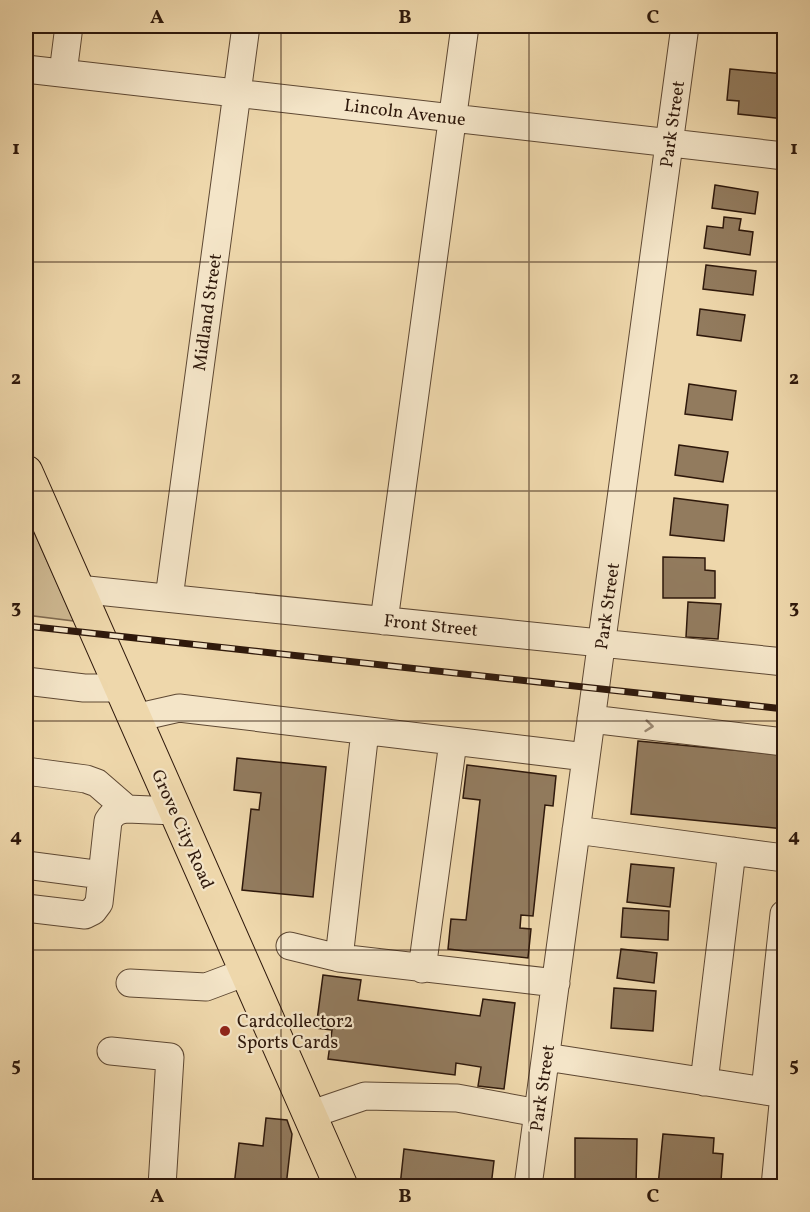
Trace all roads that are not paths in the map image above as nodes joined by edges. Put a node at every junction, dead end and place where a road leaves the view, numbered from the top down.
1 (69, 26) edge
2 (246, 26) edge
3 (465, 26) edge
4 (685, 26) edge
5 (26, 69) edge
6 (63, 73) junction
7 (236, 93) junction
8 (453, 118) junction
9 (670, 143) junction
10 (784, 156) edge
11 (26, 472) edge
12 (78, 589) junction
13 (169, 598) junction
14 (384, 621) junction
15 (602, 643) junction
16 (784, 662) edge
17 (26, 681) edge
18 (121, 688) junction
19 (135, 718) junction
20 (591, 719) junction
21 (364, 731) junction
22 (453, 742) junction
23 (784, 742) edge
24 (586, 757) junction
25 (26, 771) edge
26 (127, 809) junction
27 (175, 811) junction
28 (576, 830) junction
29 (732, 851) junction
30 (784, 858) edge
31 (26, 865) edge
32 (102, 875) junction
33 (26, 908) edge
34 (784, 914) edge
35 (290, 946) dead end
36 (782, 951) edge
37 (339, 958) junction
38 (422, 969) junction
39 (246, 972) junction
40 (130, 983) dead end
41 (556, 983) junction
42 (111, 1051) dead end
43 (546, 1057) junction
44 (704, 1082) junction
45 (778, 1093) edge
46 (538, 1113) junction
47 (309, 1115) junction
48 (162, 1186) edge
49 (341, 1186) edge
50 (528, 1186) edge
51 (775, 1186) edge

1 - 6 street
2 - 7 street, Midland Street
3 - 8 street
4 - 9 street, Park Street
5 - 6 street, Lincoln Avenue
6 - 7 street, Lincoln Avenue
7 - 8 street, Lincoln Avenue
7 - 13 street, Midland Street
8 - 9 street, Lincoln Avenue
8 - 14 street
9 - 10 street, Lincoln Avenue
9 - 15 street, Park Street
11 - 12 main road, Grove City Road
12 - 13 street, Front Street
12 - 18 main road, Grove City Road
13 - 14 street, Front Street
14 - 15 street, Front Street
15 - 16 street, Front Street
15 - 20 street, Park Street
17 - 18 street
18 - 19 main road, Grove City Road
19 - 21 street
19 - 27 main road, Grove City Road
20 -> 23 street
20 - 24 street, Park Street
21 - 22 street
21 - 37 street
22 - 24 street
22 - 38 street
24 - 28 street, Park Street
25 - 26 street
26 - 27 street
26 - 32 street
27 - 39 main road, Grove City Road
28 - 29 street
28 - 41 street, Park Street
29 - 30 street
29 - 44 street
31 - 32 street
32 - 33 street
34 - 36 street
35 - 37 street
36 - 45 street
37 - 38 street
38 - 41 street
39 - 40 street
39 - 47 main road, Grove City Road
41 - 43 street, Park Street
42 - 48 street
43 - 44 street
43 - 46 street, Park Street
44 - 45 street
45 - 51 street
46 - 47 street
46 - 50 street, Park Street
47 - 49 main road, Grove City Road

